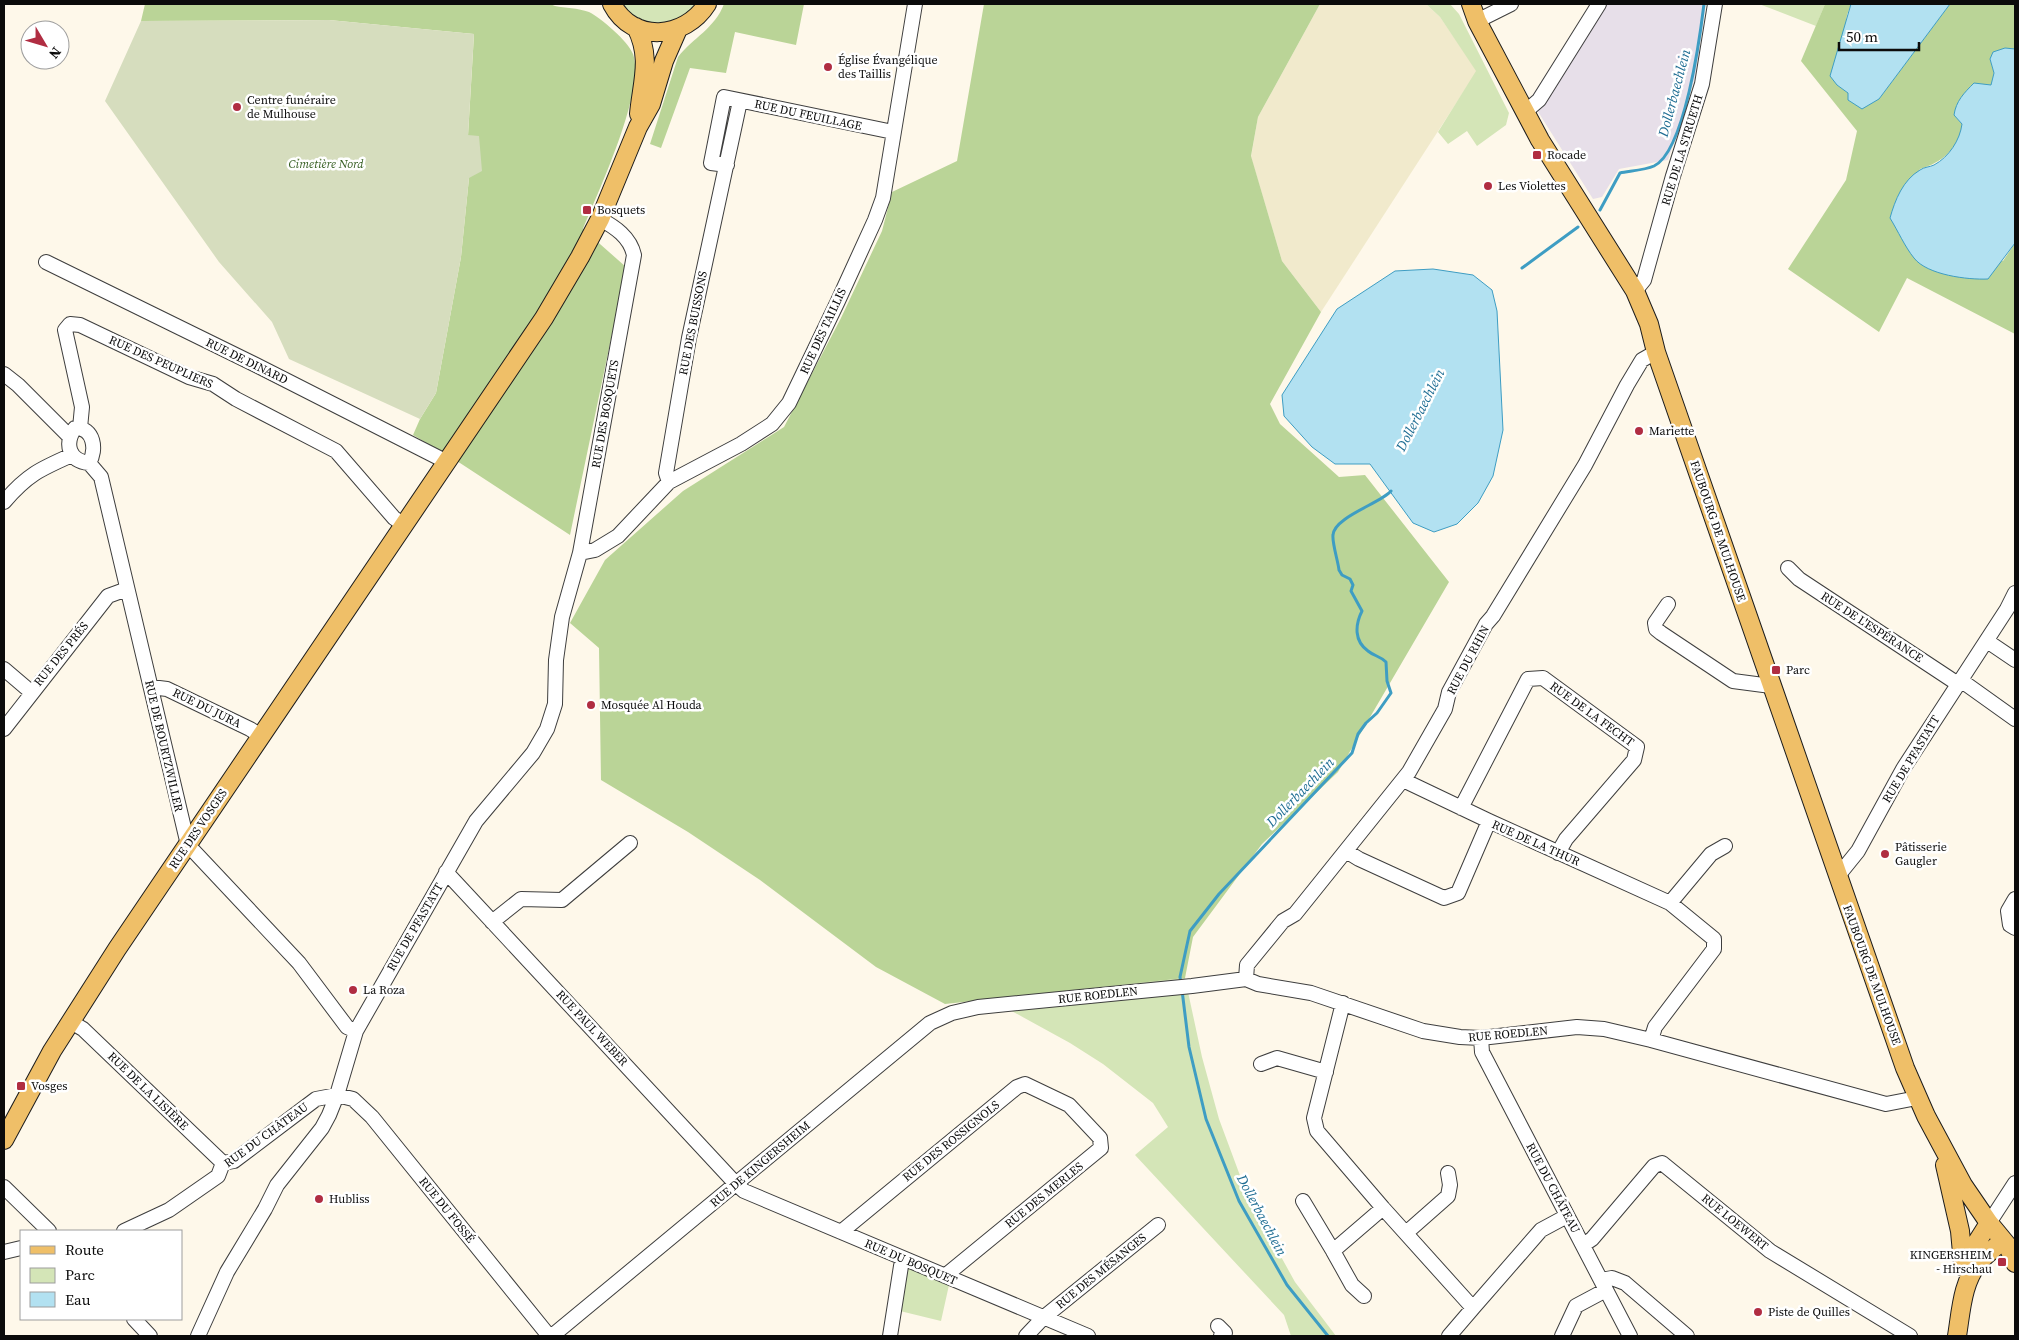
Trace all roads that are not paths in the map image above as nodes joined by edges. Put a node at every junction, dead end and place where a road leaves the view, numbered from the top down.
1 (612, 4) edge
2 (707, 4) edge
3 (915, 4) edge
4 (1462, 4) edge
5 (1471, 4) edge
6 (1512, 4) edge
7 (1599, 4) edge
8 (1715, 4) edge
9 (1477, 22) junction
10 (636, 27) junction
11 (678, 29) junction
12 (740, 101) junction
13 (1525, 112) junction
14 (638, 127) junction
15 (893, 132) junction
16 (727, 165) junction
17 (600, 219) junction
18 (46, 262) dead end
19 (1635, 291) junction
20 (1656, 352) junction
21 (4, 374) edge
22 (74, 432) junction
23 (72, 455) junction
24 (447, 462) junction
25 (89, 463) junction
26 (669, 482) junction
27 (4, 502) edge
28 (404, 525) junction
29 (580, 553) junction
30 (1788, 568) dead end
31 (127, 589) junction
32 (2015, 593) edge
33 (1668, 604) dead end
34 (561, 623) joint
35 (1987, 641) junction
36 (2015, 660) edge
37 (4, 669) edge
38 (1958, 684) junction
39 (1771, 686) junction
40 (151, 687) junction
41 (31, 692) junction
42 (2015, 719) edge
43 (4, 729) edge
44 (261, 736) junction
45 (1403, 780) junction
46 (1461, 808) junction
47 (1489, 821) junction
48 (630, 843) dead end
49 (188, 845) junction
50 (1724, 846) dead end
51 (1346, 851) junction
52 (1558, 853) junction
53 (446, 872) junction
54 (1837, 877) junction
55 (2015, 899) edge
56 (1670, 903) junction
57 (492, 922) junction
58 (2015, 928) edge
59 (1246, 979) junction
60 (1343, 1003) junction
61 (978, 1007) joint
62 (70, 1022) junction
63 (356, 1031) junction
64 (1481, 1038) junction
65 (1651, 1040) junction
66 (1261, 1064) dead end
67 (1326, 1072) junction
68 (337, 1095) junction
69 (1918, 1098) junction
70 (1069, 1105) joint
71 (4, 1140) edge
72 (1939, 1143) junction
73 (223, 1163) junction
74 (1448, 1173) dead end
75 (2015, 1183) edge
76 (736, 1184) junction
77 (4, 1188) edge
78 (1303, 1201) dead end
79 (1383, 1208) junction
80 (1567, 1216) junction
81 (1989, 1223) junction
82 (1158, 1225) dead end
83 (48, 1230) edge
84 (126, 1230) edge
85 (841, 1232) junction
86 (1406, 1233) junction
87 (1583, 1245) junction
88 (2009, 1246) edge
89 (20, 1248) edge
90 (1333, 1251) junction
91 (4, 1252) edge
92 (904, 1258) junction
93 (2015, 1263) edge
94 (1963, 1264) junction
95 (945, 1276) junction
96 (1603, 1285) junction
97 (1964, 1292) junction
98 (1364, 1296) dead end
99 (1473, 1308) junction
100 (1043, 1318) junction
101 (135, 1320) edge
102 (150, 1336) edge
103 (198, 1336) edge
104 (550, 1336) edge
105 (890, 1336) edge
106 (1026, 1336) edge
107 (1088, 1336) edge
108 (1449, 1336) edge
109 (1562, 1336) edge
110 (1630, 1336) edge
111 (1687, 1336) edge
112 (1910, 1336) edge
113 (1956, 1336) edge

1 - 10 main road
2 - 11 main road
3 - 15 street, RUE DES TAILLIS
4 - 9 main road, FAUBOURG DE MULHOUSE
5 - 9 main road, FAUBOURG DE MULHOUSE
6 - 9 street
7 - 13 street
8 - 19 street, RUE DE LA STRUETH
9 - 13 main road, FAUBOURG DE MULHOUSE
10 - 11 main road
10 - 14 main road
11 - 14 main road
12 - 15 street, RUE DU FEUILLAGE
12 - 16 street, RUE DES BUISSONS
12 - 16 street, RUE DU FEUILLAGE
13 - 19 main road, FAUBOURG DE MULHOUSE
14 - 17 main road, RUE DES VOSGES
15 - 26 street, RUE DES TAILLIS
16 - 26 street, RUE DES BUISSONS
17 - 24 main road, RUE DES VOSGES
17 - 29 street, RUE DES BOSQUETS
18 - 24 street, RUE DE DINARD
19 - 20 main road, FAUBOURG DE MULHOUSE
20 - 39 main road, FAUBOURG DE MULHOUSE
20 - 45 street, RUE DU RHIN
21 - 22 street
22 - 23 street
22 - 25 street
22 - 28 street, RUE DES PEUPLIERS
23 - 25 street
23 - 27 street
24 - 28 main road, RUE DES VOSGES
25 - 31 street, RUE DE BOURTZWILLER
26 - 29 street, RUE DES TAILLIS
28 - 44 main road, RUE DES VOSGES
29 - 34 street, RUE DES BOSQUETS
30 - 38 street, RUE DE L'ESPÉRANCE
31 - 40 street, RUE DE BOURTZWILLER
31 - 41 street, RUE DES PRÉS
32 - 35 street, RUE DE PFASTATT
33 - 39 street
34 - 53 street, RUE DE PFASTATT
35 - 36 street
35 - 38 street, RUE DE PFASTATT
37 - 41 street
38 - 42 street, RUE DE L'ESPÉRANCE
38 - 54 street, RUE DE PFASTATT
39 - 54 main road, FAUBOURG DE MULHOUSE
40 - 44 street, RUE DU JURA
40 - 49 street, RUE DE BOURTZWILLER
41 - 43 street, RUE DES PRÉS
44 - 49 main road, RUE DES VOSGES
45 - 46 street, RUE DE LA THUR
45 - 51 street, RUE DU RHIN
46 - 47 street, RUE DE LA THUR
46 - 52 street, RUE DE LA FECHT
47 - 51 street
47 - 52 street, RUE DE LA THUR
48 - 57 street
49 - 62 main road, RUE DES VOSGES
49 - 63 street
50 - 56 street
51 - 59 street, RUE DU RHIN
52 - 56 street, RUE DE LA THUR
53 - 57 street, RUE PAUL WEBER
53 - 63 street, RUE DE PFASTATT
54 - 69 main road, FAUBOURG DE MULHOUSE
55 - 58 street
56 - 65 street, RUE DE LA THUR
57 - 76 street, RUE PAUL WEBER
59 - 60 street, RUE ROEDLEN
59 - 61 street, RUE ROEDLEN
60 - 64 street, RUE ROEDLEN
60 - 67 street
61 - 76 street, RUE DE KINGERSHEIM
62 - 71 main road, RUE DES VOSGES
62 - 73 street, RUE DE LA LISIÈRE
63 - 68 street, RUE DE PFASTATT
64 - 65 street, RUE ROEDLEN
64 - 80 street, RUE DU CHÂTEAU
65 - 69 street, RUE ROEDLEN
66 - 67 street
67 - 79 street
68 - 73 street, RUE DU CHÂTEAU
68 - 103 street, RUE DE PFASTATT
68 - 104 street, RUE DU FOSSÉ
69 - 72 main road, FAUBOURG DE MULHOUSE
70 - 85 street, RUE DES ROSSIGNOLS
70 - 95 street, RUE DES MERLES
72 - 81 main road, FAUBOURG DE MULHOUSE
72 - 94 main road
73 - 84 street, RUE DU CHÂTEAU
74 - 86 street
75 - 81 street
76 - 85 street, RUE DU BOSQUET
76 - 104 street, RUE DE KINGERSHEIM
77 - 83 street
78 - 90 street
79 - 86 street
79 - 90 street
80 - 87 street, RUE DU CHÂTEAU
80 - 99 street
81 - 88 main road, FAUBOURG DE MULHOUSE
81 - 94 main road
82 - 100 street, RUE DES MÉSANGES
85 - 92 street, RUE DU BOSQUET
86 - 99 street
87 - 96 street, RUE DU CHÂTEAU
87 - 112 street, RUE LOEWERT
88 - 93 main road, FAUBOURG DE MULHOUSE
88 - 97 main road
89 - 91 street
90 - 98 street
92 - 95 street, RUE DU BOSQUET
92 - 105 street
94 - 97 main road
95 - 100 street, RUE DU BOSQUET
96 - 109 street
96 - 110 street, RUE DU CHÂTEAU
96 - 111 street
97 - 113 main road
99 - 108 street
100 - 106 street, RUE DES MÉSANGES
100 - 107 street, RUE DU BOSQUET
101 - 102 street

